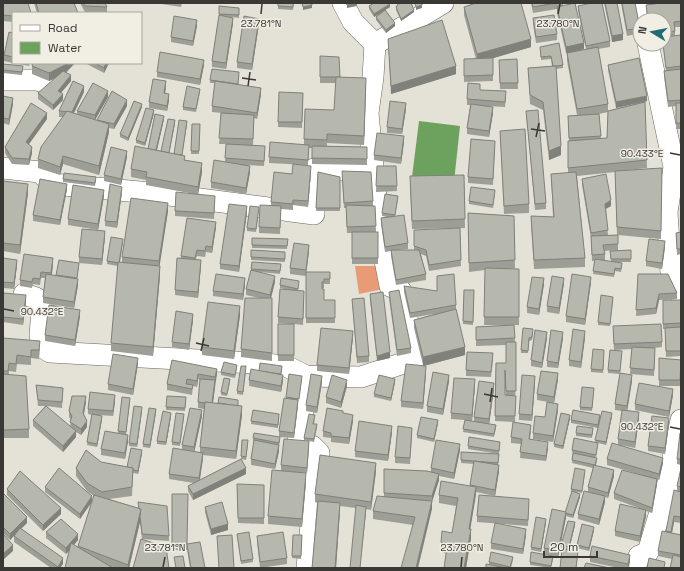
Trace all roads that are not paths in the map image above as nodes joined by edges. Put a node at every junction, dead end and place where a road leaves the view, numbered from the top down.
1 (342, 3) edge
2 (443, 3) edge
3 (375, 44) junction
4 (650, 52) edge
5 (3, 80) edge
6 (50, 84) edge
7 (3, 168) edge
8 (373, 171) junction
9 (24, 294) edge
10 (681, 294) edge
11 (306, 376) junction
12 (681, 420) edge
13 (674, 493) edge
14 (308, 568) edge
15 (635, 568) edge

1 - 3 street
2 - 3 street
3 - 8 street
4 - 10 street
5 - 6 street
7 - 8 street
8 - 11 street
9 - 11 street
11 - 14 street
12 - 13 street
13 - 15 street

